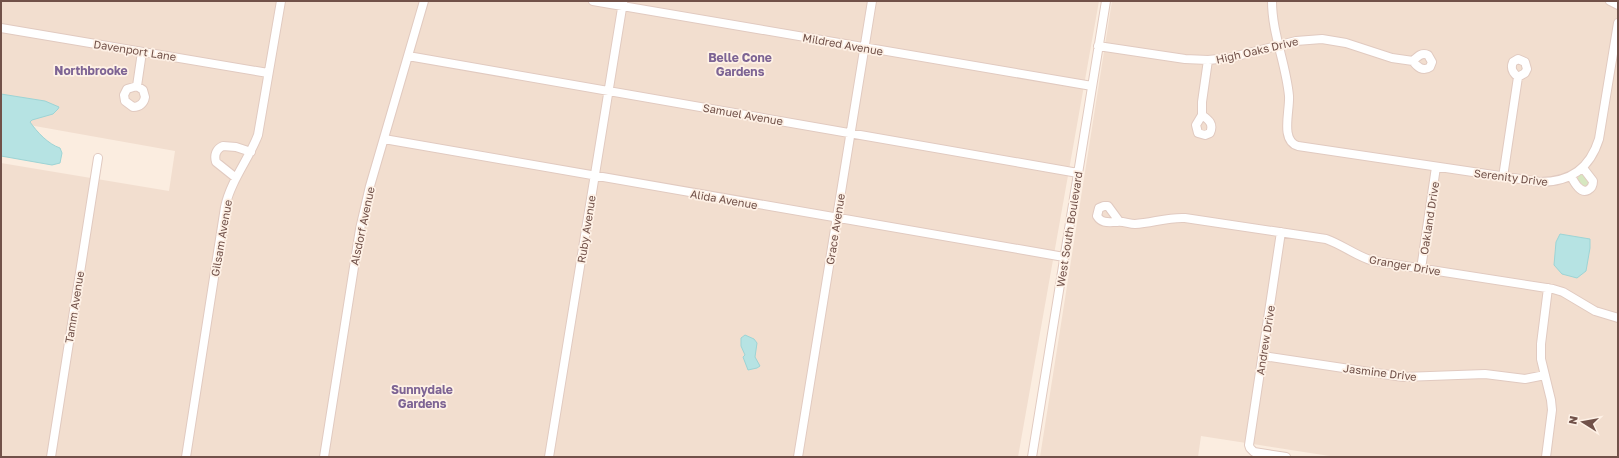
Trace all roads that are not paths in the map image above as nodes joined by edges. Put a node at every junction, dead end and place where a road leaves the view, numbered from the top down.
1 (281, 1) edge
2 (424, 1) edge
3 (594, 1) edge
4 (872, 1) edge
5 (1105, 1) edge
6 (1272, 1) edge
7 (1610, 1) edge
8 (622, 3) edge
9 (1618, 5) edge
10 (1618, 24) edge
11 (1, 28) edge
12 (1278, 45) junction
13 (1098, 46) junction
14 (864, 48) junction
15 (142, 52) junction
16 (408, 56) junction
17 (1208, 60) junction
18 (1413, 61) dead end
19 (268, 73) junction
20 (1518, 77) dead end
21 (137, 86) dead end
22 (1092, 86) junction
23 (608, 91) junction
24 (1202, 115) dead end
25 (850, 133) junction
26 (384, 139) junction
27 (251, 152) junction
28 (98, 158) dead end
29 (1436, 166) junction
30 (1583, 168) junction
31 (1078, 173) junction
32 (1571, 176) junction
33 (594, 177) junction
34 (1502, 177) junction
35 (236, 178) junction
36 (837, 218) junction
37 (1119, 221) dead end
38 (1282, 232) junction
39 (1064, 256) junction
40 (1421, 269) junction
41 (1548, 288) junction
42 (1618, 318) edge
43 (1263, 356) junction
44 (1545, 375) junction
45 (51, 457) edge
46 (186, 457) edge
47 (324, 457) edge
48 (549, 457) edge
49 (798, 457) edge
50 (1032, 457) edge
51 (1286, 457) edge
52 (1546, 457) edge

1 - 19 street, Gilsam Avenue
2 - 16 street, Alsdorf Avenue
3 - 8 street, Mildred Avenue
4 - 14 street, Grace Avenue
5 - 13 street, West South Boulevard
6 - 12 street
7 - 9 street
8 - 14 street, Mildred Avenue
8 - 23 street, Ruby Avenue
10 - 30 street, Serenity Drive
11 - 15 street, Davenport Lane
12 - 17 street, High Oaks Drive
12 - 18 street, High Oaks Drive
12 - 29 street, Serenity Drive
13 - 17 street, High Oaks Drive
13 - 22 street, West South Boulevard
14 - 22 street, Mildred Avenue
14 - 25 street, Grace Avenue
15 - 19 street, Davenport Lane
15 - 21 street
16 - 23 street, Samuel Avenue
16 - 26 street, Alsdorf Avenue
17 - 24 street
19 - 27 street, Gilsam Avenue
20 - 34 street
22 - 31 street, West South Boulevard
23 - 25 street, Samuel Avenue
23 - 33 street, Ruby Avenue
25 - 31 street, Samuel Avenue
25 - 36 street, Grace Avenue
26 - 33 street, Alida Avenue
26 - 47 street, Alsdorf Avenue
27 - 35 street, Gilsam Avenue
27 - 35 street
28 - 45 street, Tamm Avenue
29 - 34 street, Serenity Drive
29 - 40 street, Oakland Drive
30 - 32 street, Serenity Drive
30 - 32 street
31 - 39 street, West South Boulevard
32 - 34 street, Serenity Drive
33 - 36 street, Alida Avenue
33 - 48 street, Ruby Avenue
35 - 46 street, Gilsam Avenue
36 - 39 street, Alida Avenue
36 - 49 street, Grace Avenue
37 - 38 street, Granger Drive
38 - 40 street, Granger Drive
38 - 43 street, Andrew Drive
39 - 50 street, West South Boulevard
40 - 41 street, Granger Drive
41 - 42 street, Granger Drive
41 - 44 street
43 - 44 street, Jasmine Drive
43 - 51 street, Andrew Drive
44 - 52 street

